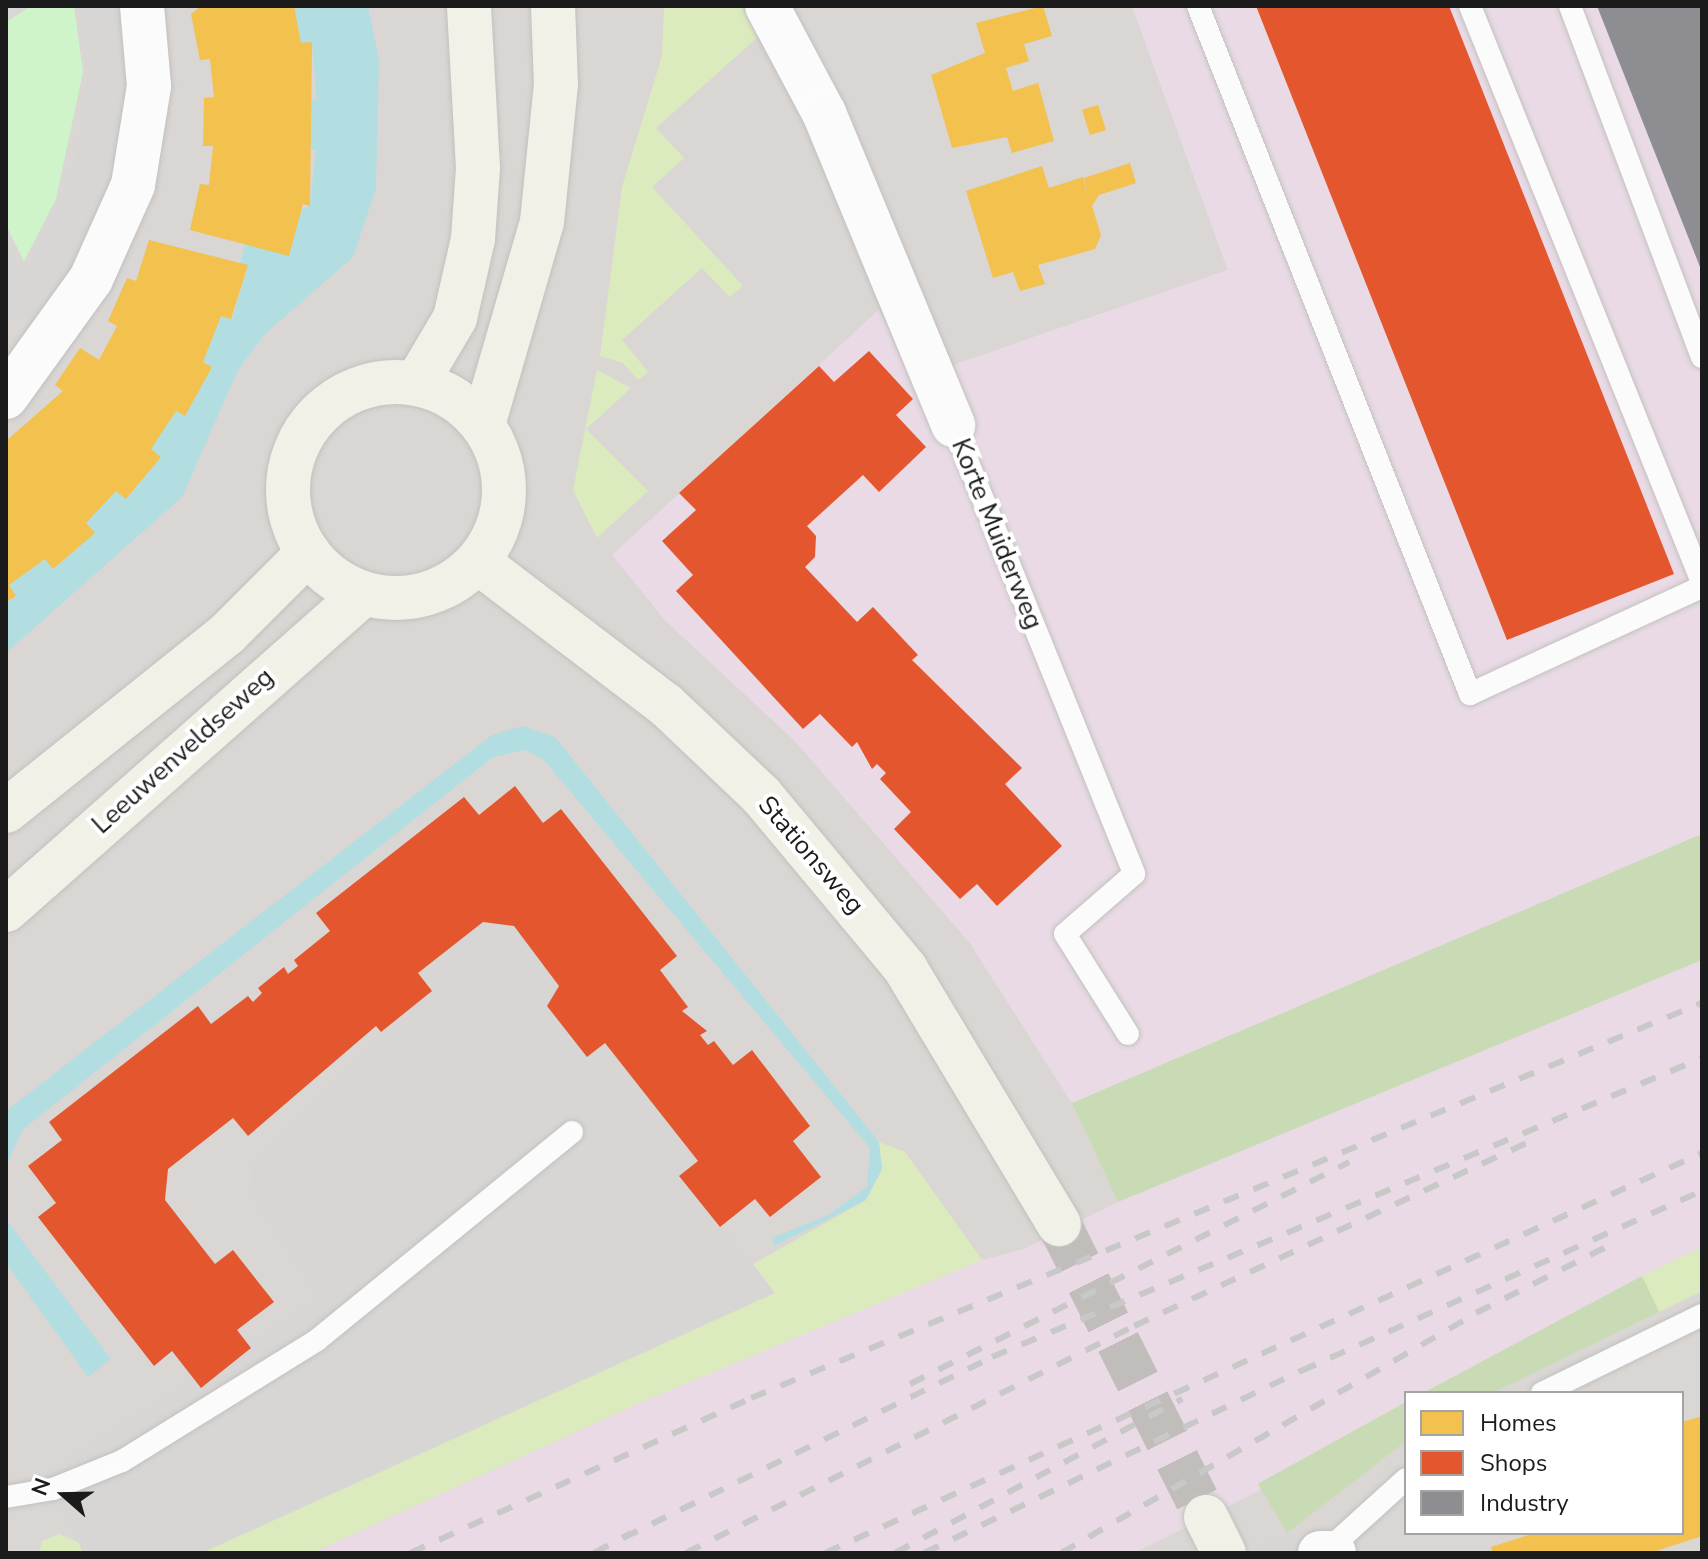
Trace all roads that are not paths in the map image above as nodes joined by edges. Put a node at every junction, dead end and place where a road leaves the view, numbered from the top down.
1 (142, 6) edge
2 (469, 6) edge
3 (553, 6) edge
4 (767, 6) edge
5 (1198, 6) edge
6 (1470, 6) edge
7 (1570, 6) edge
8 (1702, 357) edge
9 (12, 377) edge
10 (416, 384) junction
11 (483, 425) junction
12 (953, 425) joint
13 (308, 553) junction
14 (478, 562) junction
15 (1702, 584) edge
16 (363, 594) junction
17 (6, 811) edge
18 (6, 910) edge
19 (1128, 1034) dead end
20 (572, 1132) dead end
21 (1059, 1224) tunnel mouth
22 (1702, 1315) edge
23 (1546, 1391) edge
24 (1404, 1481) edge
25 (6, 1497) edge
26 (1328, 1551) edge

1 - 9 street
2 - 10 main road
3 - 11 main road
4 - 12 street, Korte Muiderweg
5 - 15 lane
6 - 15 lane
7 - 8 lane
10 - 11 main road
10 - 13 main road
11 - 14 main road
12 - 19 lane, Korte Muiderweg
13 - 16 main road
13 - 17 main road
14 - 16 main road
14 - 21 main road, Stationsweg
16 - 18 main road, Leeuwenveldseweg
20 - 25 lane
22 - 23 lane
24 - 26 lane

